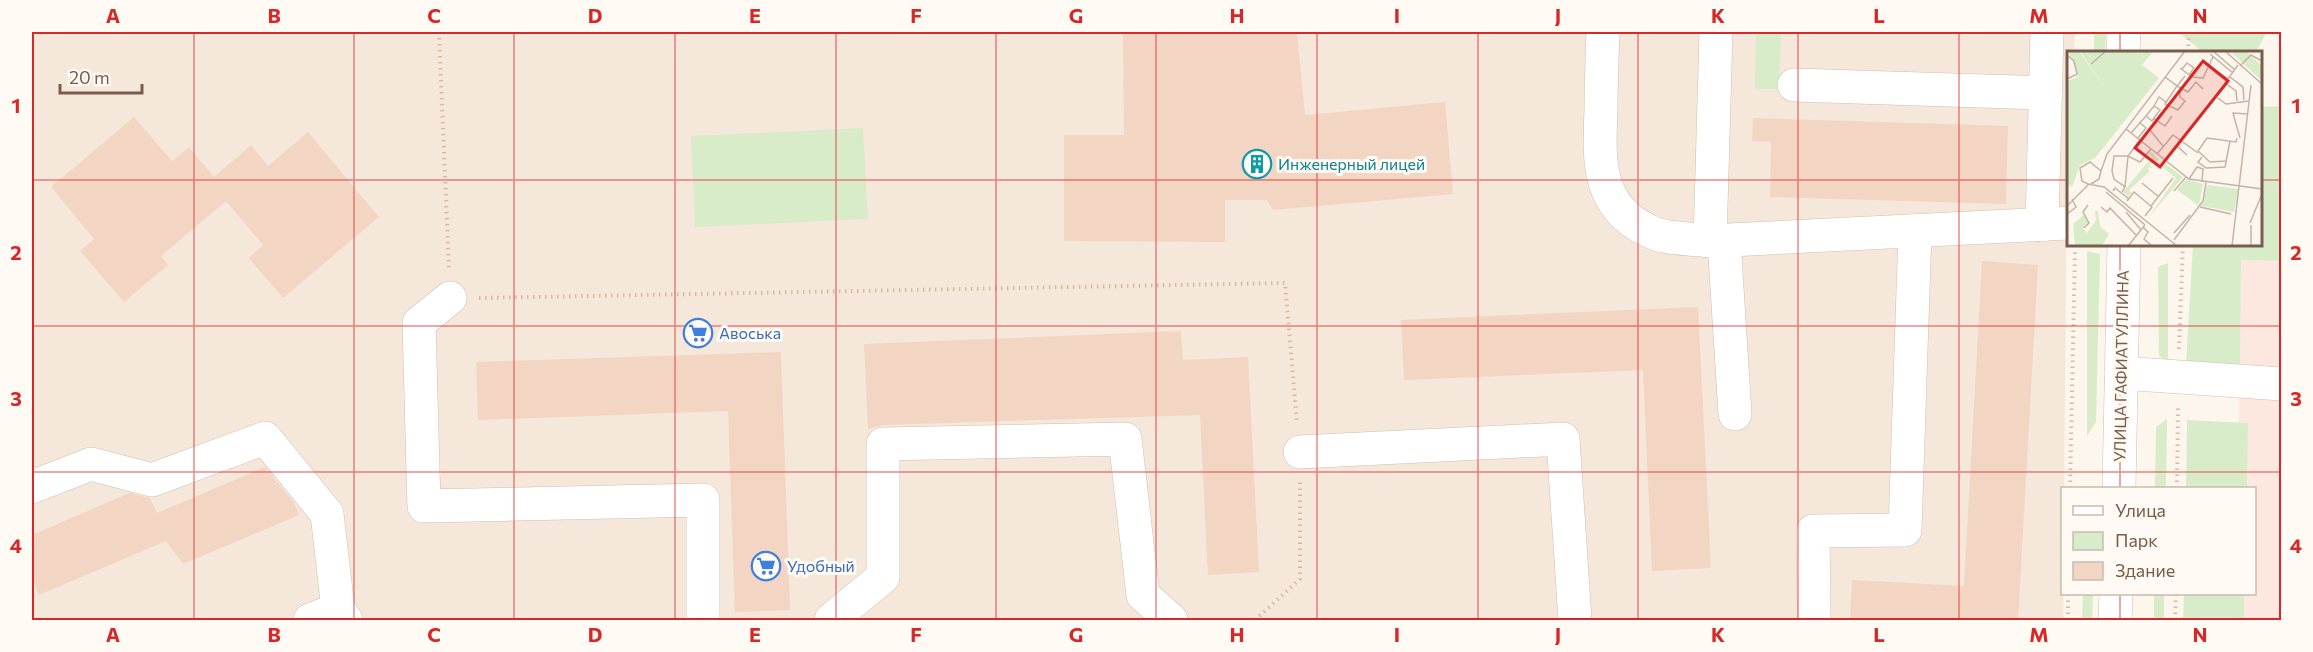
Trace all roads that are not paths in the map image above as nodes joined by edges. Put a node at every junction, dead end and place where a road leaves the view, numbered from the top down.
1 (1603, 32) edge
2 (1716, 32) edge
3 (2047, 32) edge
4 (2124, 32) edge
5 (2123, 51) edge
6 (1794, 86) dead end
7 (2046, 93) junction
8 (2055, 224) edge
9 (1915, 231) junction
10 (1717, 240) junction
11 (2124, 246) edge
12 (450, 298) road end
13 (2121, 373) junction
14 (2282, 384) edge
15 (1735, 414) dead end
16 (1300, 452) road end
17 (32, 487) edge
18 (2119, 487) edge
19 (2116, 595) edge
20 (331, 617) edge
21 (703, 621) edge
22 (831, 621) edge
23 (1171, 621) edge
24 (1575, 621) edge
25 (1814, 621) edge
26 (2115, 621) edge

1 - 10 street
2 - 10 street
3 - 7 street
4 - 5 street
6 - 7 street
7 - 8 street
8 - 9 street
9 - 10 street
9 - 25 street
10 - 15 street
11 - 13 street, УЛИЦА ГАФИАТУЛЛИНА
12 - 21 street
13 - 14 street
13 - 18 street, УЛИЦА ГАФИАТУЛЛИНА
16 - 24 street
17 - 20 street
19 - 26 street
22 - 23 street

